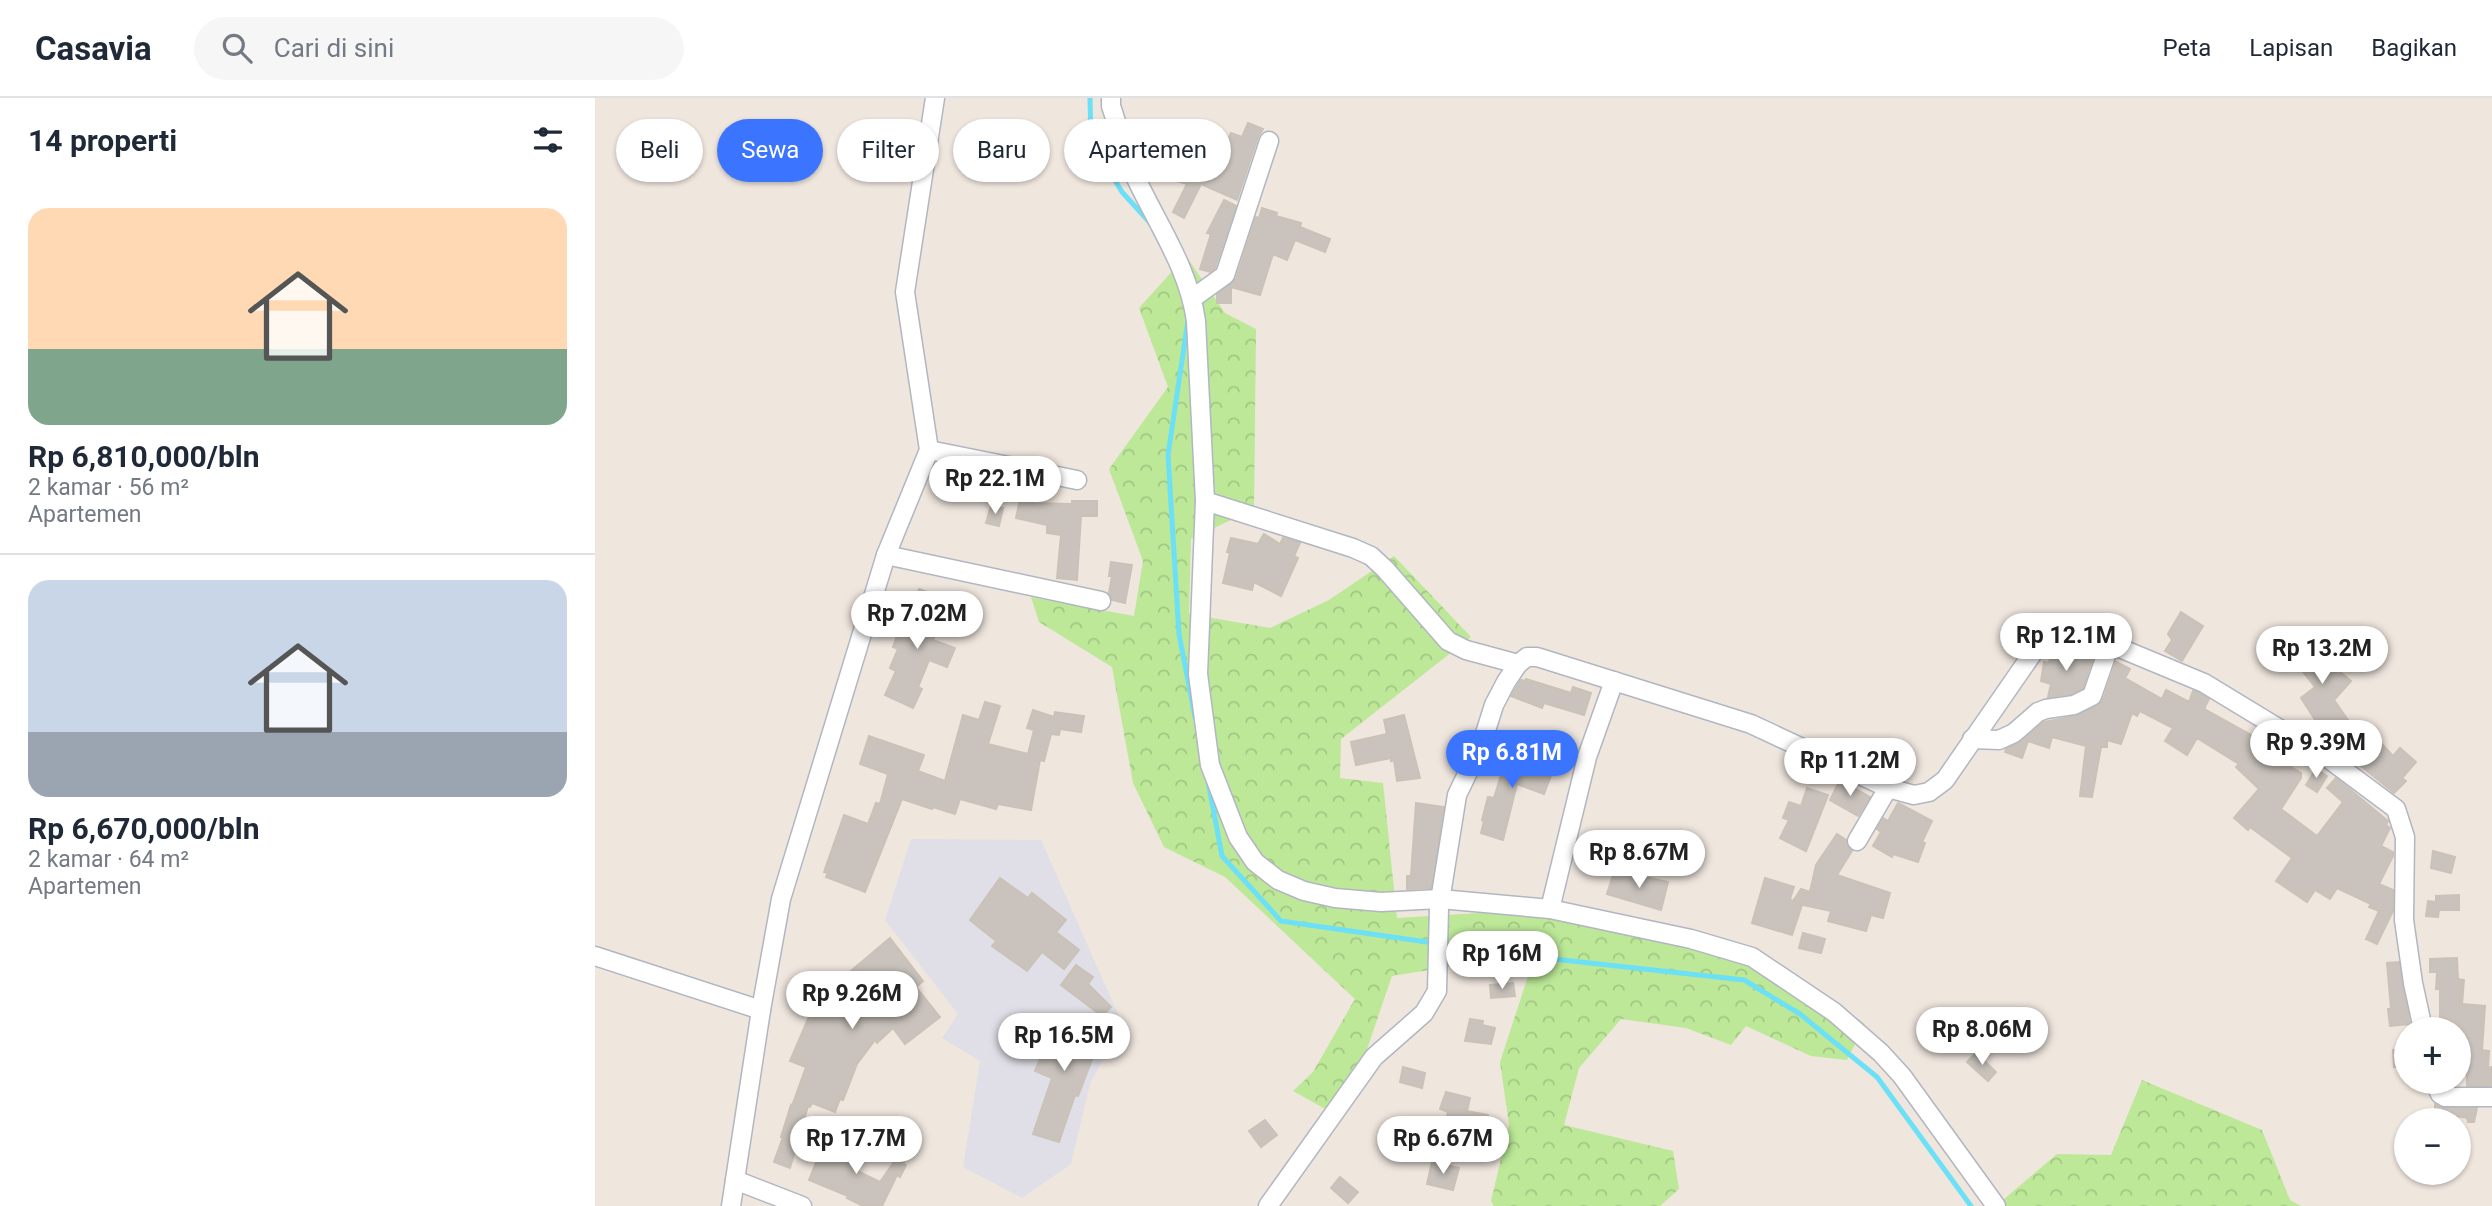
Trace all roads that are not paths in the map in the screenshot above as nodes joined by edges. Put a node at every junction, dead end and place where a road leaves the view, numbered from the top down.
1 (935, 98) edge
2 (1111, 98) edge
3 (1269, 141) dead end
4 (1193, 298) junction
5 (929, 450) junction
6 (1077, 480) dead end
7 (1205, 501) junction
8 (886, 555) junction
9 (1101, 601) dead end
10 (2110, 644) junction
11 (1518, 664) junction
12 (1614, 681) junction
13 (1972, 739) junction
14 (1888, 788) junction
15 (1857, 841) dead end
16 (1439, 903) junction
17 (1550, 909) junction
18 (595, 956) edge
19 (761, 1010) junction
20 (2420, 1017) edge
21 (2439, 1094) edge
22 (2492, 1097) edge
23 (735, 1180) junction
24 (731, 1206) edge
25 (803, 1206) edge
26 (1268, 1206) edge
27 (1996, 1206) edge

1 - 5 street
2 - 4 street
3 - 4 street
4 - 7 street
5 - 6 street
5 - 8 street
7 - 11 street
7 - 16 street
8 - 9 street
8 - 19 street
10 - 13 street
10 - 13 street
10 - 20 street
11 - 12 street
11 - 16 street
12 - 14 street
12 - 17 street
13 - 14 street
14 - 15 street
16 - 17 street
16 - 26 street
17 - 27 street
18 - 19 street
19 - 23 street
21 - 22 street
23 - 24 street
23 - 25 street

